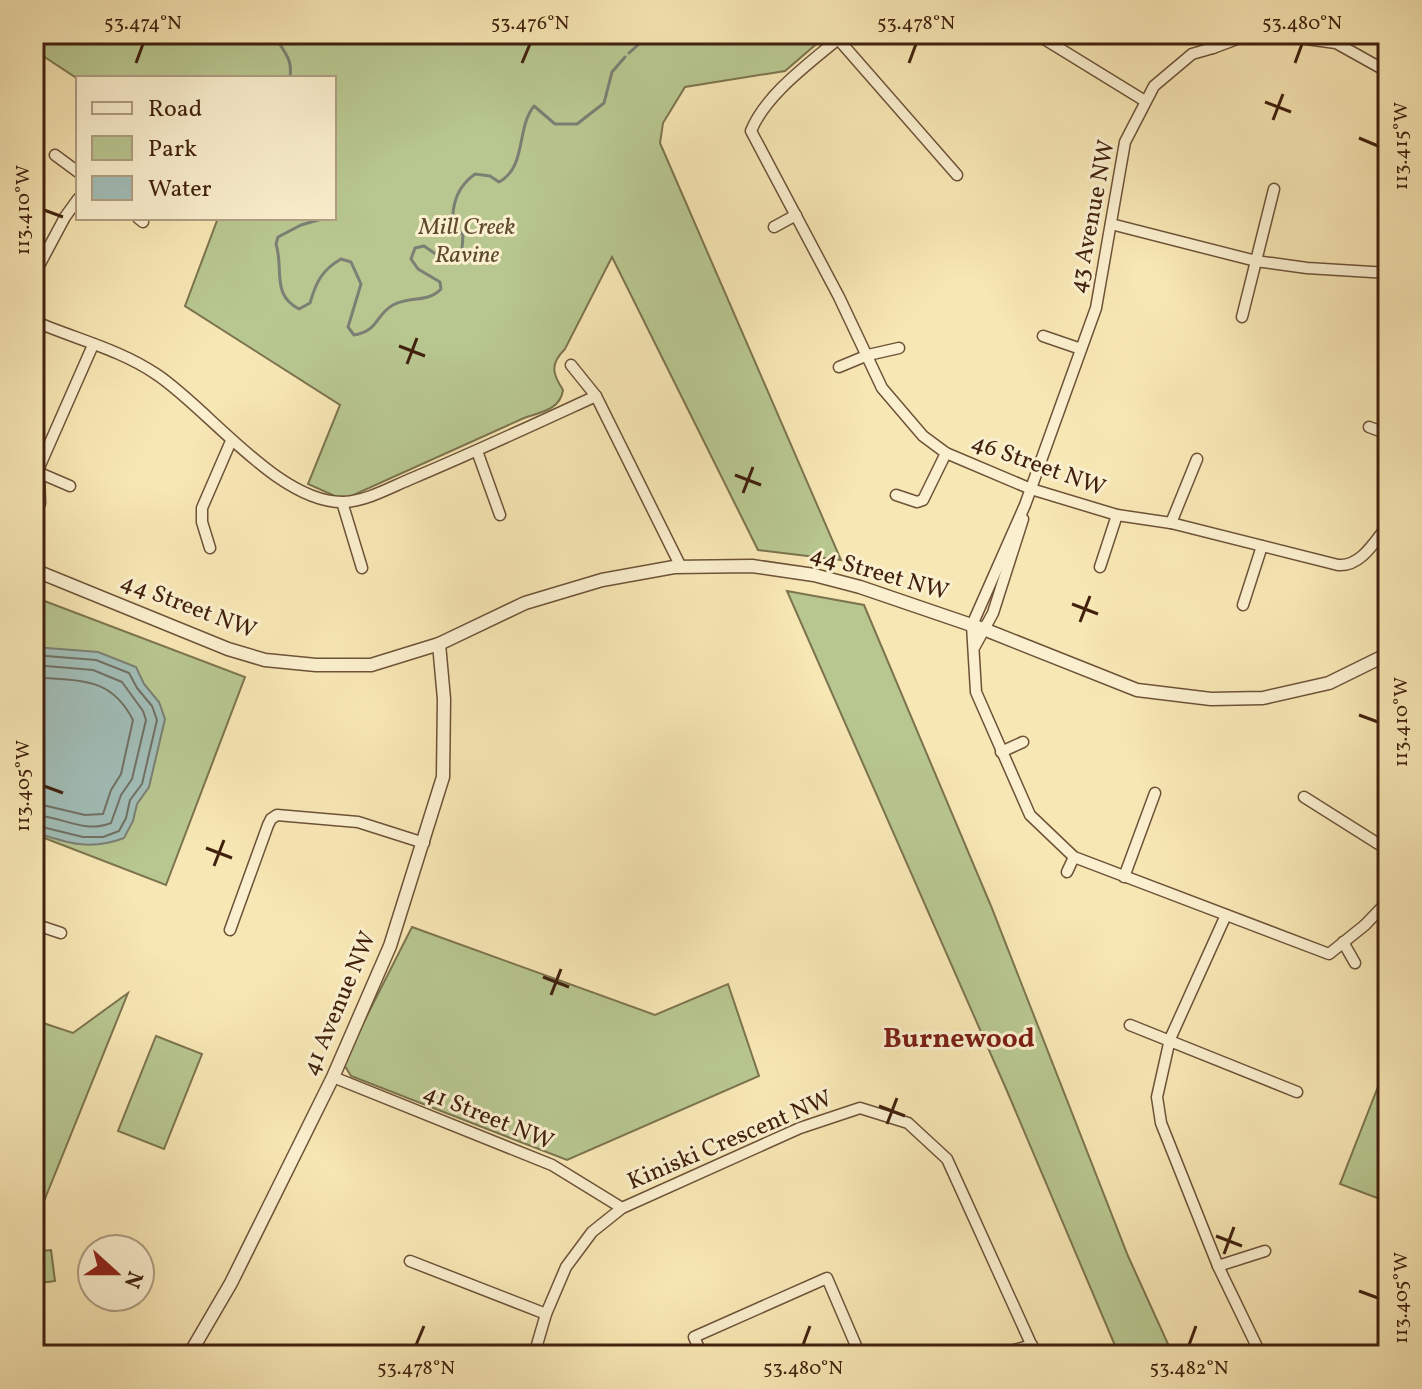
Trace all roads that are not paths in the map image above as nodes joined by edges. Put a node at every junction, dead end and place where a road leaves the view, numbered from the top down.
1 (1036, 34) edge
2 (1207, 34) edge
3 (1268, 34) edge
4 (841, 36) edge
5 (1213, 48) junction
6 (1388, 72) edge
7 (1145, 101) junction
8 (55, 155) dead end
9 (76, 171) edge
10 (957, 175) dead end
11 (1274, 189) dead end
12 (76, 202) edge
13 (796, 215) junction
14 (1111, 224) junction
15 (774, 227) dead end
16 (1256, 261) junction
17 (1388, 273) edge
18 (34, 275) edge
19 (1242, 317) dead end
20 (34, 321) edge
21 (1043, 336) dead end
22 (93, 345) junction
23 (899, 348) dead end
24 (1081, 349) junction
25 (868, 355) junction
26 (571, 365) dead end
27 (839, 367) dead end
28 (596, 396) junction
29 (1369, 427) dead end
30 (1388, 434) edge
31 (231, 441) junction
32 (477, 451) junction
33 (946, 453) junction
34 (1197, 459) dead end
35 (36, 474) edge
36 (70, 486) dead end
37 (1031, 489) junction
38 (896, 495) dead end
39 (342, 502) junction
40 (1025, 505) junction
41 (500, 515) dead end
42 (1117, 515) junction
43 (34, 520) edge
44 (1171, 523) junction
45 (1388, 525) edge
46 (1262, 546) junction
47 (210, 548) dead end
48 (681, 567) junction
49 (1100, 567) dead end
50 (362, 568) dead end
51 (34, 570) edge
52 (1243, 605) dead end
53 (972, 625) junction
54 (986, 630) junction
55 (439, 644) junction
56 (975, 646) junction
57 (1388, 654) edge
58 (1023, 742) dead end
59 (1001, 752) junction
60 (1155, 793) dead end
61 (1304, 797) dead end
62 (424, 843) junction
63 (1388, 850) edge
64 (1074, 857) junction
65 (1067, 872) dead end
66 (1124, 877) junction
67 (1388, 901) edge
68 (1226, 915) junction
69 (34, 924) edge
70 (230, 930) dead end
71 (61, 933) dead end
72 (1343, 942) junction
73 (1355, 963) dead end
74 (1130, 1025) dead end
75 (1170, 1039) junction
76 (333, 1077) junction
77 (1297, 1092) dead end
78 (622, 1208) junction
79 (1265, 1251) dead end
80 (410, 1261) dead end
81 (1218, 1266) junction
82 (546, 1314) junction
83 (1034, 1350) edge
84 (189, 1355) edge
85 (534, 1355) edge
86 (702, 1355) edge
87 (860, 1355) edge
88 (996, 1355) edge
89 (1261, 1355) edge

1 - 7 street
2 - 5 street
3 - 5 street, 43 Avenue NW
3 - 6 street, 43 Avenue NW
4 - 10 street
4 - 13 street, 46 Street NW
5 - 7 street, 43 Avenue NW
7 - 14 street, 43 Avenue NW
8 - 9 street
11 - 16 street
12 - 18 street
13 - 15 street
13 - 25 street, 46 Street NW
14 - 16 street
14 - 24 street, 43 Avenue NW
16 - 17 street
16 - 19 street
20 - 22 street
21 - 24 street
22 - 31 street
22 - 35 street
23 - 25 street
24 - 37 street, 43 Avenue NW
25 - 27 street
25 - 33 street, 46 Street NW
26 - 28 street
28 - 32 street
28 - 48 street
29 - 30 street
31 - 39 street
31 - 47 street
32 - 39 street
32 - 41 street
33 - 37 street, 46 Street NW
33 - 38 street, 46 Street NW
34 - 44 street
35 - 36 street
35 - 43 street
37 - 40 street, 43 Avenue NW
37 - 42 street, 46 Street NW
39 - 50 street
40 - 53 street, 43 Avenue NW
40 - 54 street, 43 Avenue NW
42 - 44 street, 46 Street NW
42 - 49 street, 46 Street NW
44 - 46 street, 46 Street NW
45 - 46 street, 46 Street NW
46 - 52 street
48 - 53 street, 44 Street NW
48 - 55 street, 44 Street NW
51 - 55 street, 44 Street NW
53 - 54 street, 44 Street NW
53 - 56 street
54 - 56 street, 43 Avenue NW
54 - 57 street, 44 Street NW
55 - 62 street, 41 Avenue NW
56 - 59 street
58 - 59 street
59 - 64 street
60 - 66 street
61 - 63 street
62 - 70 street
62 - 76 street, 41 Avenue NW
64 - 65 street
64 - 66 street
66 - 68 street
67 - 72 street
68 - 72 street
68 - 75 street
69 - 71 street
72 - 73 street
74 - 75 street
75 - 77 street
75 - 81 street
76 - 78 street, 41 Street NW
76 - 84 street, 41 Avenue NW
78 - 82 street, Kiniski Crescent NW
78 - 83 street, Kiniski Crescent NW
79 - 81 street
80 - 82 street
81 - 89 street
82 - 85 street, Kiniski Crescent NW
83 - 88 street
86 - 87 street

